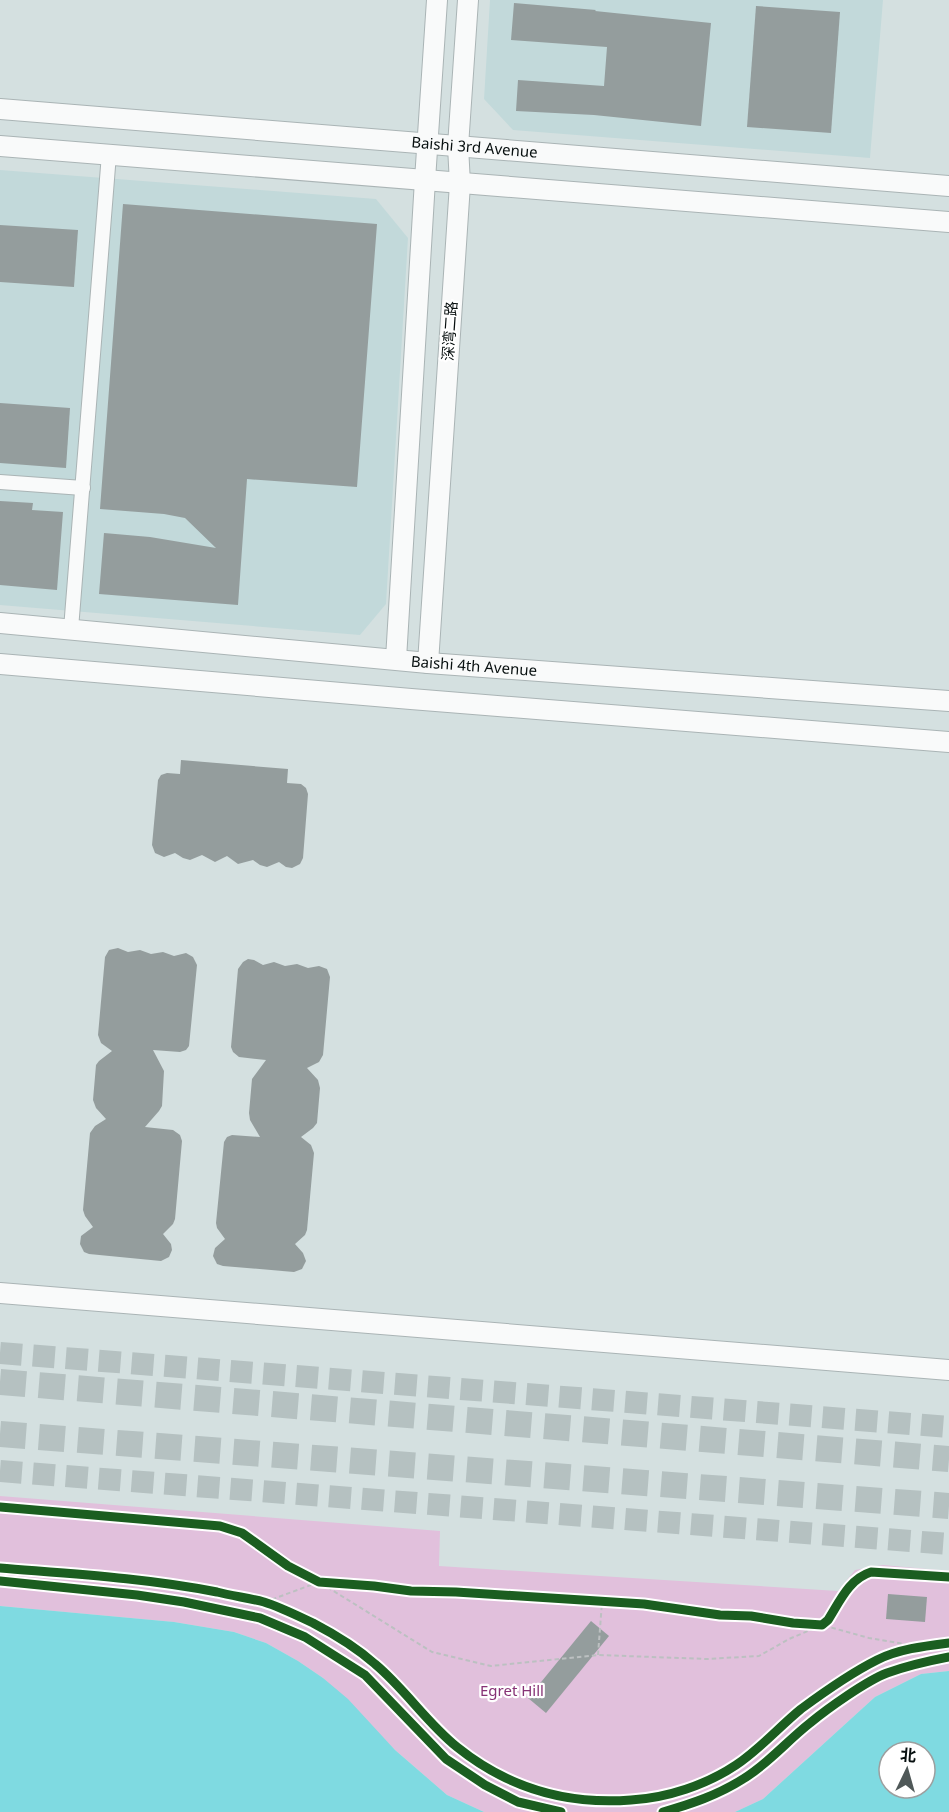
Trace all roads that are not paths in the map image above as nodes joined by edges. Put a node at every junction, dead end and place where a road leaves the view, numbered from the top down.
1 (438, 0) edge
2 (468, 0) edge
3 (0, 109) edge
4 (427, 144) junction
5 (0, 146) edge
6 (458, 146) junction
7 (109, 154) junction
8 (425, 180) junction
9 (460, 184) junction
10 (949, 186) edge
11 (949, 222) edge
12 (0, 482) edge
13 (83, 488) junction
14 (0, 623) edge
15 (71, 629) junction
16 (396, 659) junction
17 (428, 663) junction
18 (0, 664) edge
19 (949, 701) edge
20 (949, 742) edge
21 (0, 1293) edge
22 (949, 1370) edge

1 - 4 street
2 - 6 street, 深湾二路
3 - 4 street, Baishi 3rd Avenue
4 - 6 street, Baishi 3rd Avenue
4 - 8 street
5 - 7 street
6 - 9 street, 深湾二路
6 - 10 street, Baishi 3rd Avenue
7 - 8 street
7 - 13 street
8 - 9 street
8 - 16 street
9 - 11 street
9 - 17 street, 深湾二路
12 - 13 street
13 - 15 street
14 - 15 street, Baishi 4th Avenue
15 - 16 street, Baishi 4th Avenue
16 - 17 street, Baishi 4th Avenue
17 - 19 street, Baishi 4th Avenue
18 - 20 street
21 - 22 street

